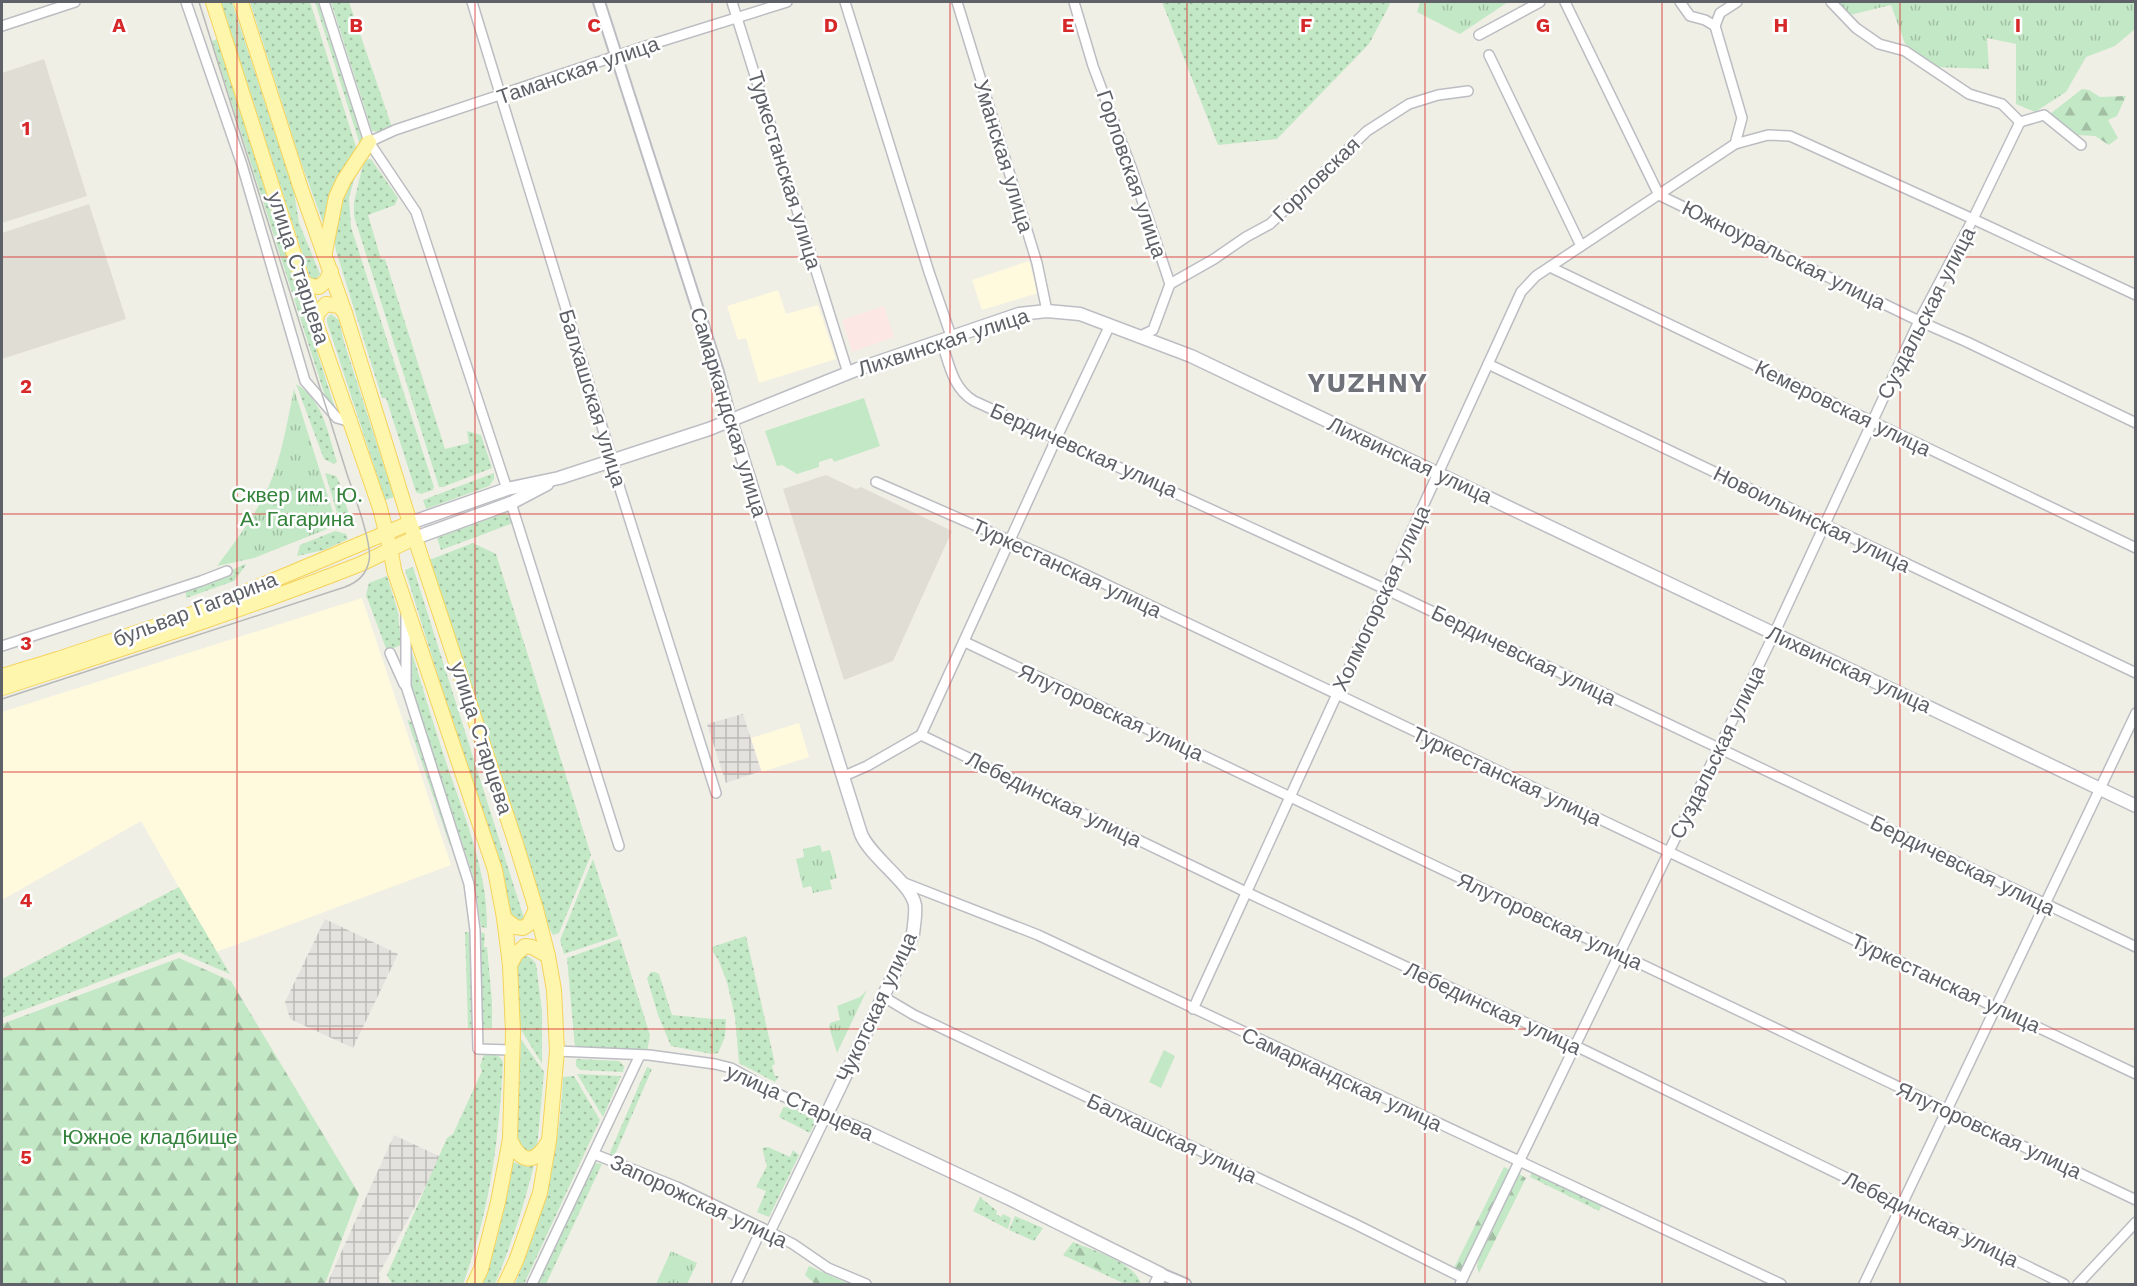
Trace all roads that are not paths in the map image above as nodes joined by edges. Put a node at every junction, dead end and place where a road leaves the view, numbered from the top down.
1 (75, 2) edge
2 (186, 2) edge
3 (213, 2) edge
4 (241, 2) edge
5 (324, 2) edge
6 (472, 2) edge
7 (599, 2) edge
8 (732, 2) edge
9 (787, 2) edge
10 (845, 2) edge
11 (957, 2) edge
12 (1074, 2) edge
13 (1540, 2) edge
14 (1565, 2) edge
15 (1680, 2) edge
16 (1737, 2) edge
17 (1831, 2) edge
18 (737, 17) junction
19 (2, 26) edge
20 (1715, 26) junction
21 (1479, 34) dead end
22 (1489, 55) dead end
23 (616, 56) junction
24 (1468, 91) dead end
25 (502, 96) junction
26 (2020, 122) junction
27 (369, 142) junction
28 (1735, 144) junction
29 (2081, 145) dead end
30 (1659, 195) junction
31 (1973, 219) junction
32 (1581, 246) junction
33 (325, 252) junction
34 (1550, 267) junction
35 (331, 271) junction
36 (302, 282) junction
37 (1170, 284) junction
38 (2136, 296) edge
39 (1047, 311) junction
40 (345, 313) junction
41 (1919, 321) junction
42 (316, 323) junction
43 (1110, 325) junction
44 (1138, 337) junction
45 (946, 338) junction
46 (1488, 364) junction
47 (848, 373) junction
48 (731, 421) junction
49 (351, 422) junction
50 (1872, 422) junction
51 (2136, 423) edge
52 (1057, 437) junction
53 (612, 459) junction
54 (1438, 474) junction
55 (559, 477) junction
56 (876, 482) dead end
57 (507, 489) junction
58 (511, 503) junction
59 (410, 523) junction
60 (1824, 524) junction
61 (386, 534) junction
62 (416, 538) junction
63 (1009, 541) junction
64 (391, 548) junction
65 (2136, 548) edge
66 (362, 563) junction
67 (394, 570) junction
68 (227, 571) dead end
69 (1385, 589) junction
70 (406, 603) junction
71 (1774, 633) junction
72 (135, 640) junction
73 (965, 642) junction
74 (2, 646) edge
75 (390, 653) dead end
76 (2136, 673) edge
77 (2, 676) edge
78 (406, 686) junction
79 (2, 688) edge
80 (1337, 693) junction
81 (2136, 713) edge
82 (921, 735) junction
83 (1719, 748) junction
84 (842, 777) junction
85 (2100, 789) junction
86 (716, 793) dead end
87 (1290, 797) junction
88 (2136, 806) edge
89 (857, 823) joint
90 (619, 846) dead end
91 (1668, 852) junction
92 (900, 881) junction
93 (1246, 892) junction
94 (2045, 904) junction
95 (536, 909) junction
96 (504, 918) junction
97 (2136, 948) edge
98 (1620, 954) junction
99 (548, 956) junction
100 (510, 964) junction
101 (882, 996) junction
102 (1995, 1007) junction
103 (1193, 1009) junction
104 (1575, 1046) junction
105 (513, 1050) junction
106 (557, 1051) junction
107 (640, 1055) junction
108 (2136, 1074) edge
109 (1947, 1110) junction
110 (826, 1116) junction
111 (510, 1139) junction
112 (549, 1141) junction
113 (594, 1154) junction
114 (1520, 1162) junction
115 (2136, 1200) edge
116 (1902, 1204) junction
117 (2136, 1222) edge
118 (766, 1230) junction
119 (1158, 1279) edge
120 (1462, 1281) edge
121 (474, 1284) edge
122 (505, 1284) edge
123 (532, 1284) edge
124 (736, 1284) edge
125 (866, 1284) edge
126 (1185, 1284) edge
127 (1781, 1284) edge
128 (1864, 1284) edge
129 (2064, 1284) edge
130 (2078, 1284) edge

1 - 19 street
2 - 49 street
3 - 36 main road, улица Старцева
4 - 33 main road, улица Старцева
5 - 27 street
6 - 25 street, Балхашская улица
7 - 23 street, Самаркандская улица
8 - 18 street, Туркестанская улица
9 - 18 street, Таманская улица
10 - 45 street, Бердичевская улица
11 - 39 street, Уманская улица
12 - 37 street, Горловская улица
13 - 21 street
14 - 30 street, Южноуральская улица
15 - 20 street
16 - 20 street
17 - 26 street
18 - 23 street, Таманская улица
18 - 47 street, Туркестанская улица
20 - 28 street
22 - 32 street
23 - 25 street, Таманская улица
23 - 48 street, Самаркандская улица
24 - 37 street, Горловская
25 - 27 street, Таманская улица
25 - 53 street, Балхашская улица
26 - 29 street
26 - 31 street, Суздальская улица
27 - 33 main road
27 - 57 street
28 - 30 street, Холмогорская улица
28 - 31 street, Холмогорская улица
30 - 32 street, Холмогорская улица
30 - 41 street, Южноуральская улица
31 - 38 street, Холмогорская улица
31 - 41 street, Суздальская улица
32 - 34 street, Холмогорская улица
33 - 35 main road, улица Старцева
34 - 46 street, Холмогорская улица
34 - 50 street, Кемеровская улица
35 - 36 main road
35 - 40 main road, улица Старцева
36 - 42 main road, улица Старцева
37 - 44 street, Горловская улица
39 - 43 main road, Лихвинская улица
39 - 45 main road, Лихвинская улица
40 - 42 main road
40 - 59 main road, улица Старцева
41 - 50 street, Суздальская улица
41 - 51 street, Южноуральская улица
42 - 49 main road, улица Старцева
43 - 44 main road, Лихвинская улица
43 - 52 street
44 - 54 main road, Лихвинская улица
45 - 47 main road, Лихвинская улица
45 - 52 street, Бердичевская улица
46 - 54 street, Холмогорская улица
46 - 60 street, Новоильинская улица
47 - 48 main road, Лихвинская улица
48 - 53 main road, Лихвинская улица
48 - 84 main road, Самаркандская улица
49 - 61 main road, улица Старцева
50 - 60 street, Суздальская улица
50 - 65 street, Кемеровская улица
52 - 63 street
52 - 69 street, Бердичевская улица
53 - 55 main road, Лихвинская улица
53 - 86 street, Балхашская улица
54 - 69 street, Холмогорская улица
54 - 71 main road, Лихвинская улица
55 - 57 main road
55 - 58 main road
56 - 63 street, Туркестанская улица
57 - 59 main road
58 - 62 main road
58 - 90 street
59 - 61 main road, бульвар Гагарина
59 - 62 main road, улица Старцева
60 - 71 street, Суздальская улица
60 - 76 street, Новоильинская улица
61 - 64 main road, улица Старцева
61 - 72 main road, бульвар Гагарина
62 - 64 main road, бульвар Гагарина
62 - 95 main road, улица Старцева
63 - 73 street
63 - 80 street, Туркестанская улица
64 - 66 main road, бульвар Гагарина
64 - 67 main road, улица Старцева
66 - 67 main road
66 - 72 main road, бульвар Гагарина
67 - 70 main road, улица Старцева
68 - 74 street
69 - 80 street, Холмогорская улица
69 - 83 street, Бердичевская улица
70 - 78 street
70 - 96 main road, улица Старцева
71 - 83 street, Суздальская улица
71 - 85 main road, Лихвинская улица
72 - 77 main road, бульвар Гагарина
72 - 79 main road, бульвар Гагарина
73 - 82 street
73 - 87 street, Ялуторовская улица
75 - 78 street
78 - 105 street
80 - 87 street, Холмогорская улица
80 - 91 street, Туркестанская улица
81 - 85 street
82 - 84 street
82 - 93 street, Лебединская улица
83 - 91 street, Суздальская улица
83 - 94 street, Бердичевская улица
84 - 89 main road, Самаркандская улица
85 - 88 main road, Лихвинская улица
85 - 94 street
87 - 93 street, Холмогорская улица
87 - 98 street, Ялуторовская улица
89 - 92 main road, Чукотская улица
91 - 98 street, Суздальская улица
91 - 102 street, Туркестанская улица
92 - 101 main road, Чукотская улица
92 - 103 street, Самаркандская улица
93 - 103 street, Холмогорская улица
93 - 104 street, Лебединская улица
94 - 97 street, Бердичевская улица
94 - 102 street
95 - 96 main road
95 - 99 main road, улица Старцева
96 - 100 main road, улица Старцева
98 - 104 street, Суздальская улица
98 - 109 street, Ялуторовская улица
99 - 100 main road
99 - 106 main road, улица Старцева
100 - 105 main road, улица Старцева
101 - 110 main road, Чукотская улица
101 - 120 street, Балхашская улица
102 - 108 street, Туркестанская улица
102 - 109 street
103 - 114 street, Самаркандская улица
104 - 114 street, Суздальская улица
104 - 116 street, Лебединская улица
105 - 111 main road, улица Старцева
106 - 107 street, улица Старцева
106 - 112 main road
107 - 110 street, улица Старцева
107 - 113 street
109 - 115 street, Ялуторовская улица
109 - 116 street
110 - 118 street, Чукотская улица
110 - 119 main road, улица Старцева
111 - 112 main road
111 - 121 main road, улица Старцева
112 - 122 main road
113 - 118 street, Запорожская улица
113 - 123 street
114 - 120 street, Суздальская улица
114 - 127 street, Самаркандская улица
116 - 128 street
116 - 129 street, Лебединская улица
117 - 130 street
118 - 124 street, Чукотская улица
118 - 125 street, Запорожская улица
119 - 126 street, улица Старцева

